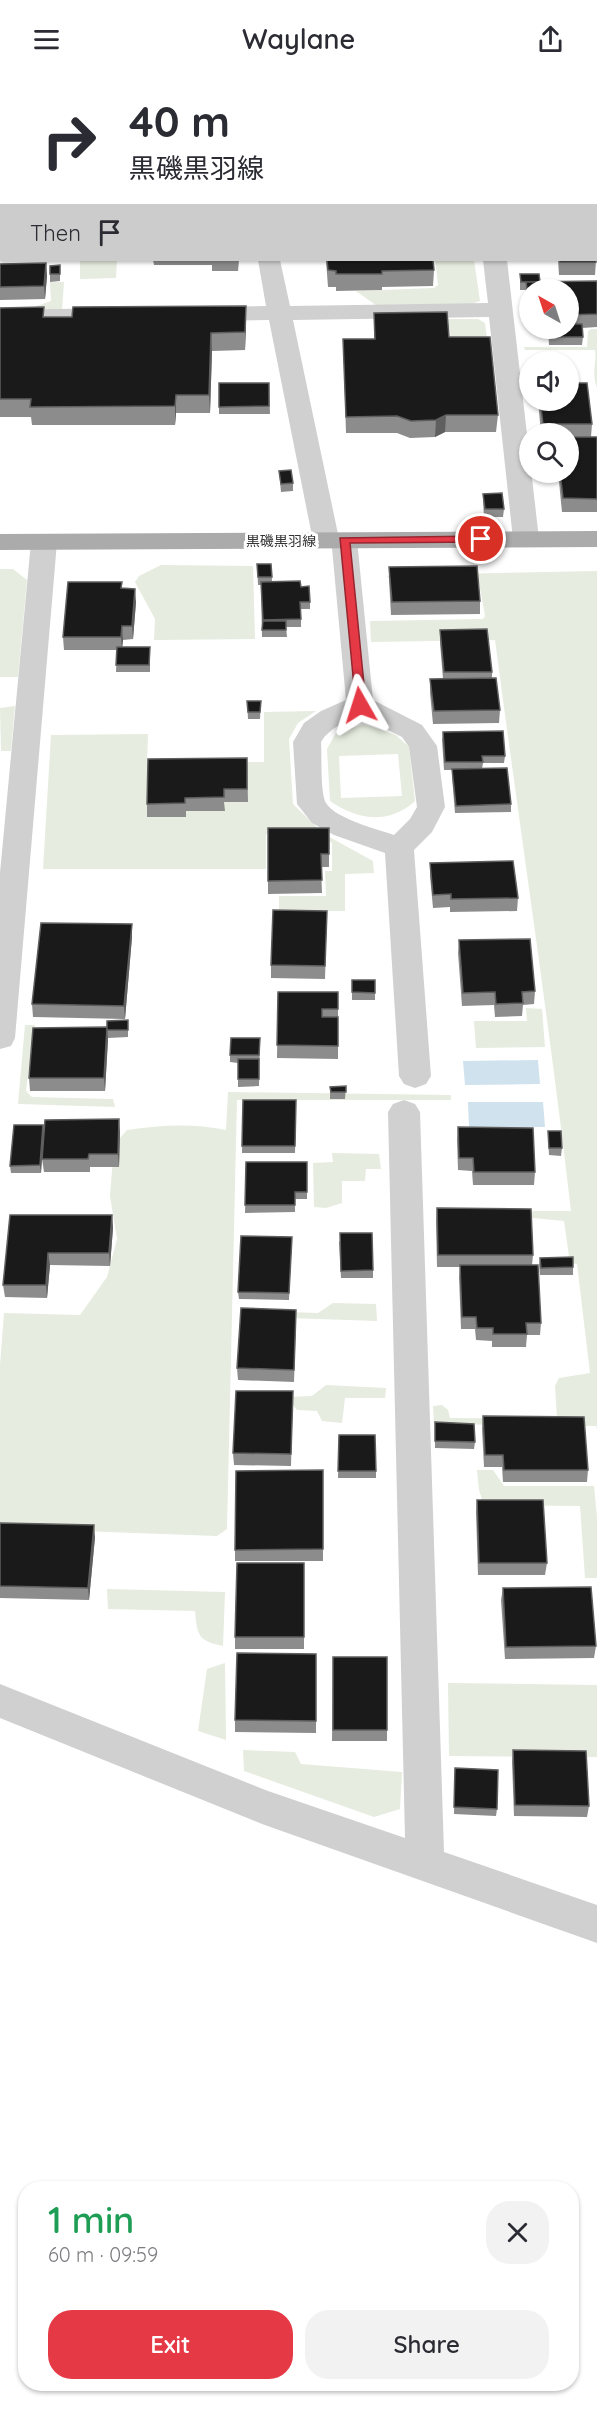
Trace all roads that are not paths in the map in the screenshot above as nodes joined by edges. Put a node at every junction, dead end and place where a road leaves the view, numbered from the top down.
1 (269, 261) edge
2 (495, 261) edge
3 (501, 310) junction
4 (281, 314) junction
5 (140, 315) edge
6 (176, 315) edge
7 (0, 317) edge
8 (526, 539) junction
9 (597, 539) edge
10 (335, 540) junction
11 (0, 542) edge
12 (44, 542) junction
13 (360, 705) junction
14 (399, 847) junction
15 (0, 1038) edge
16 (414, 1076) dead end
17 (404, 1112) dead end
18 (0, 1701) edge
19 (425, 1863) junction
20 (597, 1924) edge

1 - 4 street
2 - 3 street
3 - 4 street
3 - 8 street
4 - 6 street
4 - 10 street
5 - 7 street
8 - 9 main road, 黒磯黒羽線
8 - 10 main road, 黒磯黒羽線
10 - 12 main road, 黒磯黒羽線
10 - 13 street
11 - 12 main road, 黒磯黒羽線
12 - 15 street
13 - 14 street
13 - 14 street
14 - 16 street
17 - 19 street
18 - 19 street
19 - 20 street

